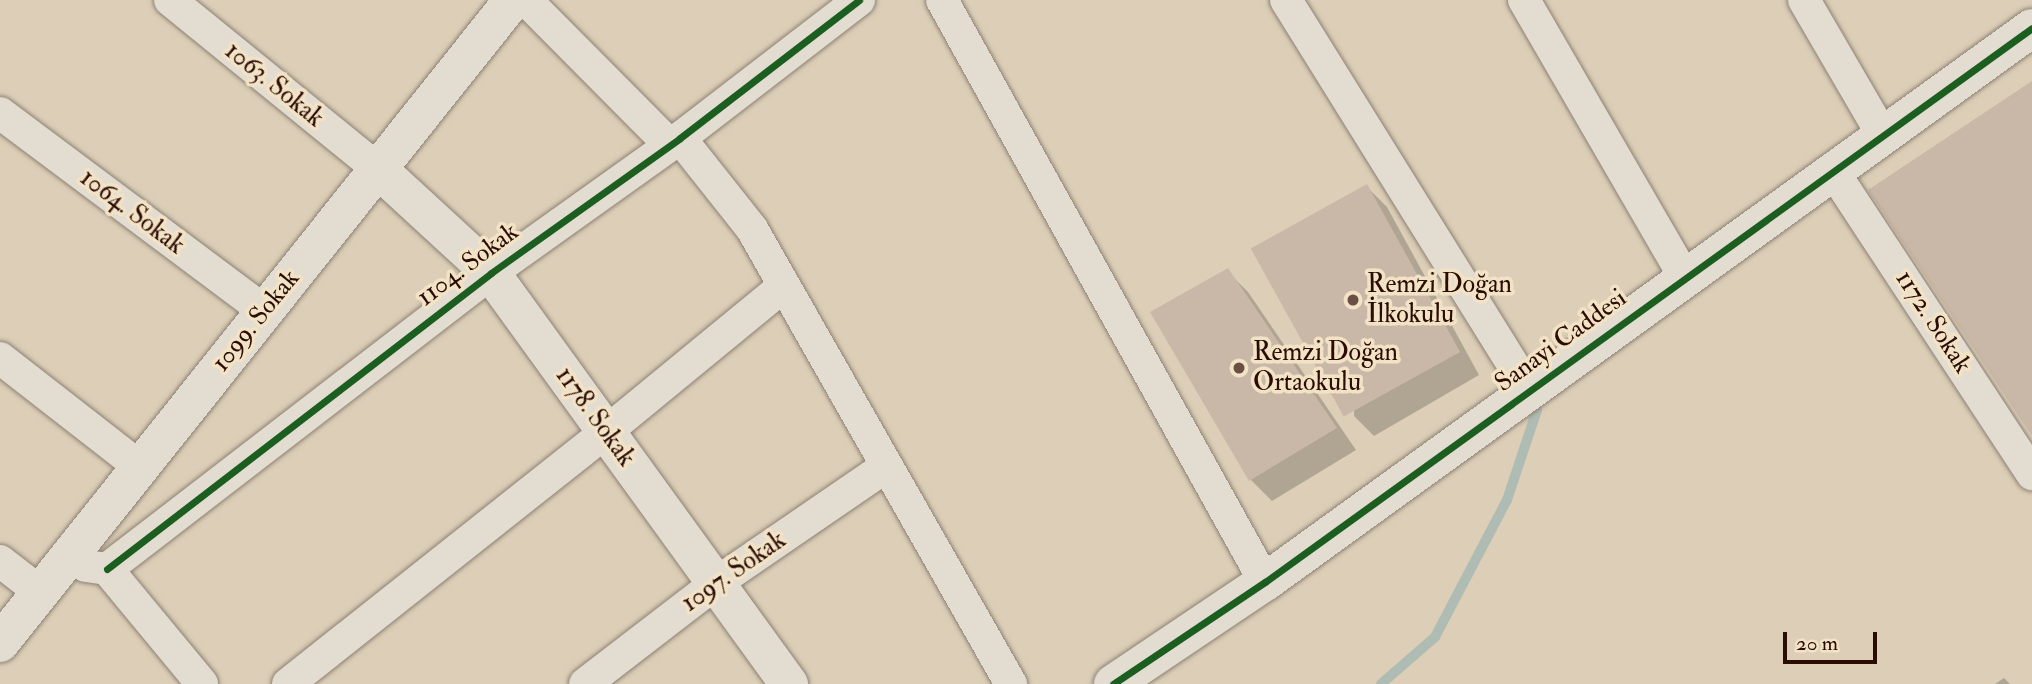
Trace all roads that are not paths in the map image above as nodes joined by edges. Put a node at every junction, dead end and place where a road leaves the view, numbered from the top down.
1 (170, 0) edge
2 (942, 0) edge
3 (1286, 0) edge
4 (1524, 0) edge
5 (1804, 0) edge
6 (853, 2) edge
7 (506, 4) edge
8 (2032, 28) edge
9 (0, 113) edge
10 (1883, 136) junction
11 (675, 141) junction
12 (378, 169) junction
13 (1833, 171) junction
14 (491, 273) junction
15 (1685, 278) junction
16 (784, 286) junction
17 (265, 311) junction
18 (0, 358) edge
19 (1529, 390) junction
20 (606, 432) junction
21 (887, 466) junction
22 (140, 467) junction
23 (2032, 474) edge
24 (0, 561) edge
25 (64, 562) junction
26 (107, 569) junction
27 (1265, 582) junction
28 (716, 583) junction
29 (40, 592) junction
30 (0, 643) edge
31 (202, 684) edge
32 (288, 684) edge
33 (585, 684) edge
34 (789, 684) edge
35 (1011, 684) edge
36 (1113, 684) edge

1 - 12 street, 1063. Sokak
2 - 27 street
3 - 19 street
4 - 15 street
5 - 10 street
6 - 11 street, 1104. Sokak
7 - 11 street
7 - 12 street, 1099. Sokak
8 - 10 street, Sanayi Caddesi
9 - 17 street, 1064. Sokak
10 - 13 street, Sanayi Caddesi
11 - 14 street, 1104. Sokak
11 - 16 street
12 - 14 street, 1178. Sokak
12 - 17 street, 1099. Sokak
13 - 15 street, Sanayi Caddesi
13 - 23 street, 1172. Sokak
14 - 20 street, 1178. Sokak
14 - 26 street, 1104. Sokak
15 - 19 street, Sanayi Caddesi
16 - 20 street
16 - 21 street
17 - 22 street, 1099. Sokak
18 - 22 street
19 - 27 street, Sanayi Caddesi
20 - 28 street, 1178. Sokak
20 - 32 street
21 - 28 street, 1097. Sokak
21 - 35 street
22 - 25 street, 1099. Sokak
24 - 29 street
25 - 26 street
25 - 29 street, 1099. Sokak
26 - 31 street
27 - 36 street, Sanayi Caddesi
28 - 33 street, 1097. Sokak
28 - 34 street, 1178. Sokak
29 - 30 street, 1099. Sokak

